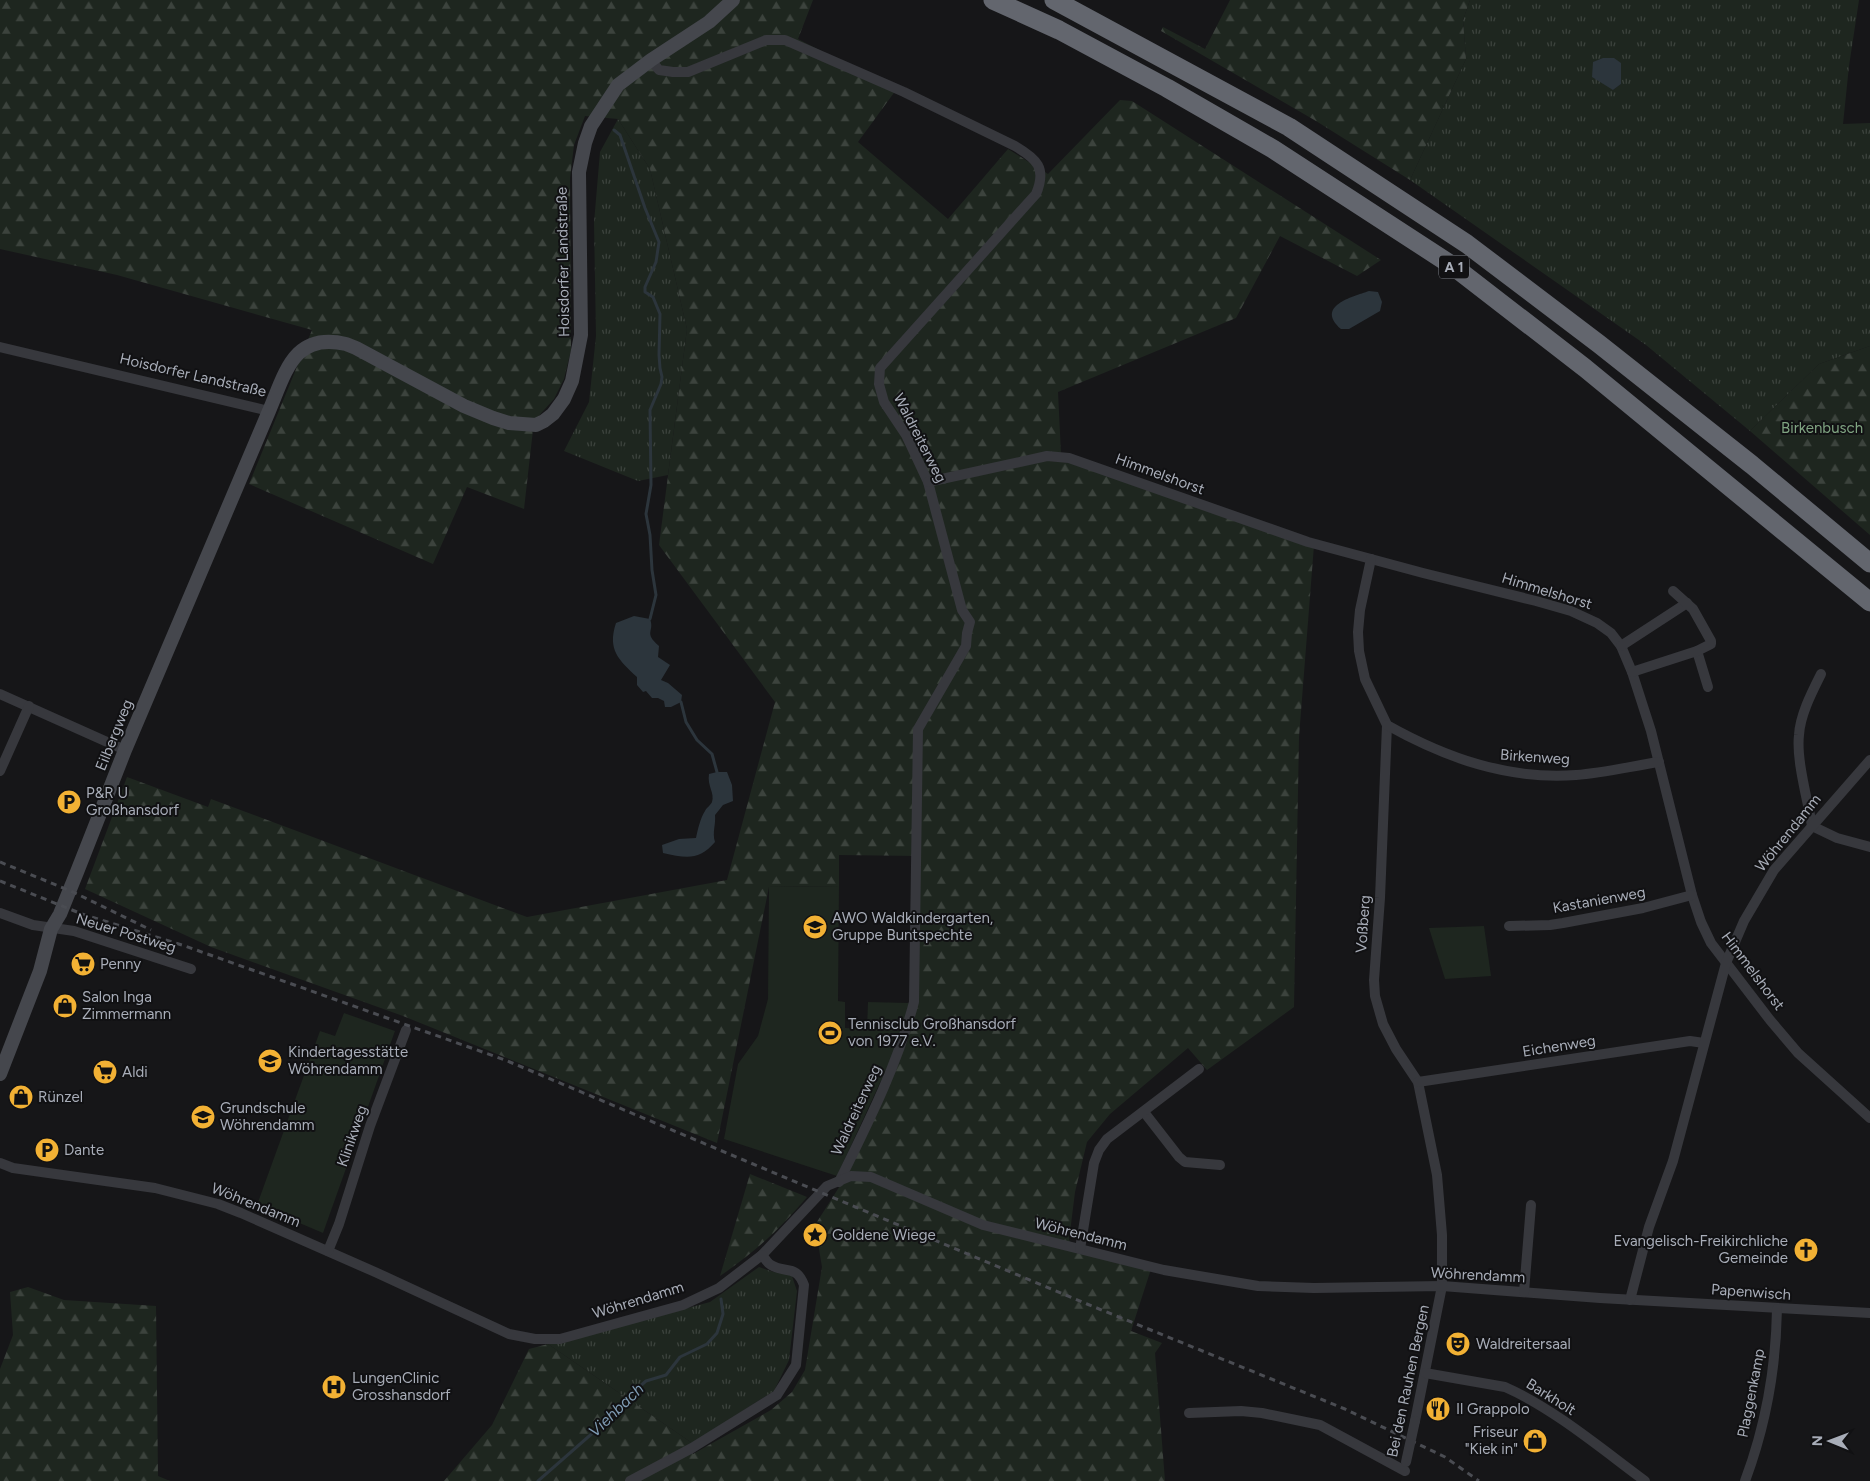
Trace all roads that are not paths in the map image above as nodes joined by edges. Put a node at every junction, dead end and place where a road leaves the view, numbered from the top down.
1 (733, 0) edge
2 (993, 0) edge
3 (1054, 0) edge
4 (651, 60) junction
5 (0, 347) edge
6 (268, 411) junction
7 (928, 482) junction
8 (1371, 559) junction
9 (1870, 564) edge
10 (1673, 591) dead end
11 (1870, 602) edge
12 (1687, 603) junction
13 (1620, 646) junction
14 (1697, 651) junction
15 (1632, 672) junction
16 (1821, 674) dead end
17 (1708, 687) dead end
18 (0, 694) edge
19 (29, 706) junction
20 (1387, 725) junction
21 (125, 750) junction
22 (1870, 760) edge
23 (1659, 762) junction
24 (0, 771) edge
25 (1812, 826) junction
26 (1870, 847) edge
27 (1692, 895) junction
28 (0, 913) edge
29 (1510, 926) dead end
30 (50, 929) junction
31 (1726, 963) junction
32 (191, 969) dead end
33 (406, 1030) dead end
34 (1704, 1043) junction
35 (1199, 1069) dead end
36 (0, 1074) edge
37 (1418, 1082) junction
38 (1144, 1112) junction
39 (1870, 1118) edge
40 (0, 1163) edge
41 (1220, 1165) dead end
42 (14, 1168) junction
43 (0, 1169) edge
44 (839, 1182) junction
45 (1531, 1205) dead end
46 (1080, 1249) junction
47 (328, 1251) junction
48 (762, 1255) junction
49 (1442, 1286) junction
50 (1524, 1292) junction
51 (1630, 1300) junction
52 (1777, 1309) junction
53 (1870, 1313) edge
54 (1425, 1373) junction
55 (1189, 1413) dead end
56 (1404, 1471) edge
57 (630, 1481) edge
58 (1645, 1481) edge
59 (1745, 1481) edge

1 - 4 main road, Hoisdorfer Landstraße
2 - 11 highway, A 1
3 - 9 highway, A 1
4 - 6 main road, Hoisdorfer Landstraße
4 - 7 street, Waldreiterweg
5 - 6 street, Hoisdorfer Landstraße
6 - 21 main road, Eilbergweg
7 - 8 street, Himmelshorst
7 - 44 street, Waldreiterweg
8 - 13 street, Himmelshorst
8 - 20 street, Voßberg
10 - 12 street
12 - 13 street
12 - 14 street
13 - 15 street, Himmelshorst
14 - 15 street
14 - 17 street
15 - 23 street, Himmelshorst
16 - 25 street
18 - 19 street
19 - 21 street
19 - 24 street
20 - 23 street, Birkenweg
20 - 37 street, Voßberg
21 - 30 main road, Eilbergweg
22 - 25 street, Wöhrendamm
23 - 27 street, Himmelshorst
25 - 26 street
25 - 31 street, Wöhrendamm
27 - 29 street, Kastanienweg
27 - 31 street, Himmelshorst
28 - 30 street, Neuer Postweg
30 - 32 street, Neuer Postweg
30 - 36 main road, Eilbergweg
31 - 34 street, Wöhrendamm
31 - 39 street, Himmelshorst
33 - 47 street, Klinikweg
34 - 37 street, Eichenweg
34 - 51 street, Wöhrendamm
35 - 38 street
37 - 49 street, Voßberg
38 - 41 street
38 - 46 street
40 - 42 street, Wöhrendamm
42 - 43 street, Wöhrendamm
42 - 47 street, Wöhrendamm
44 - 46 street, Wöhrendamm
44 - 48 street, Wöhrendamm
45 - 50 street
46 - 49 street, Wöhrendamm
47 - 48 street, Wöhrendamm
48 - 57 street
49 - 50 street, Wöhrendamm
49 - 54 street, Bei den Rauhen Bergen
50 - 51 street, Wöhrendamm
51 - 52 street, Papenwisch
52 - 53 street, Papenwisch
52 - 59 street, Plaggenkamp
54 - 56 street, Bei den Rauhen Bergen, bridge
54 - 58 street, Barkholt
55 - 56 street

